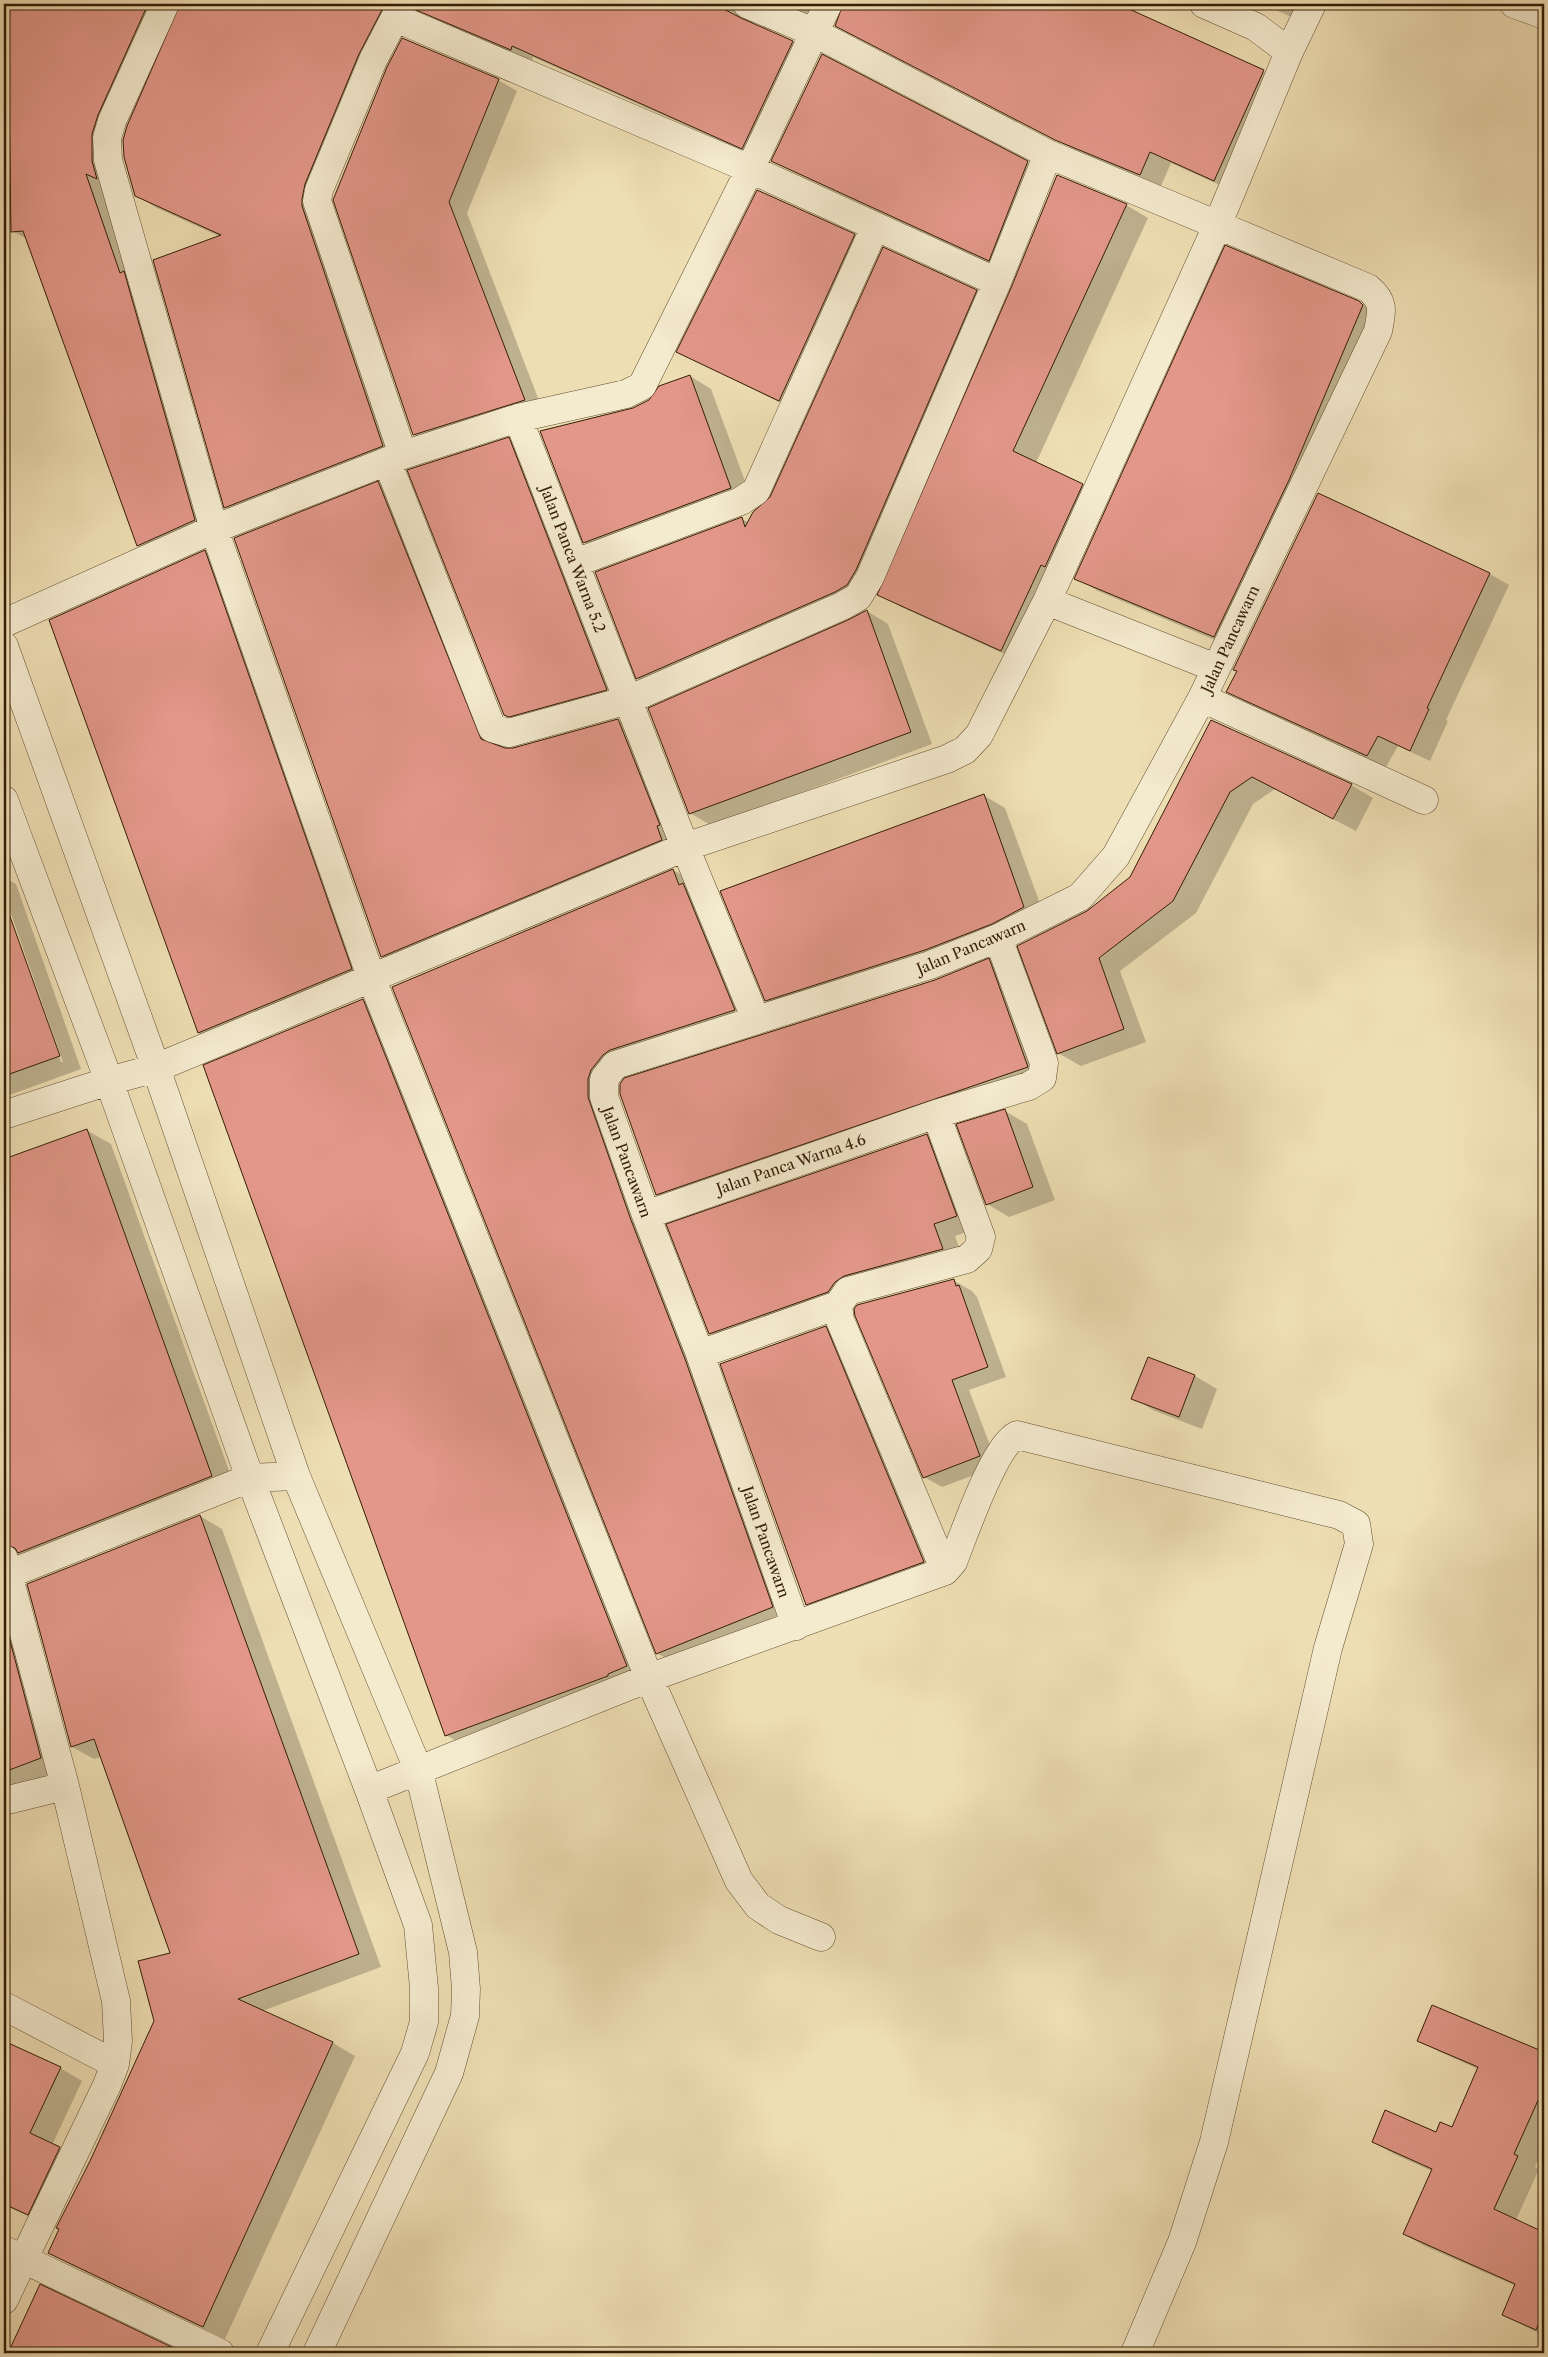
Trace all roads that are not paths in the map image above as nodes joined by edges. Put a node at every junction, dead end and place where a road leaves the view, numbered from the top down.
1 (165, 4) edge
2 (747, 4) edge
3 (828, 4) edge
4 (1204, 4) edge
5 (1312, 4) edge
6 (1517, 4) edge
7 (399, 11) edge
8 (1544, 15) edge
9 (815, 33) junction
10 (1289, 52) junction
11 (1048, 154) junction
12 (750, 169) junction
13 (1217, 226) junction
14 (875, 227) junction
15 (997, 282) junction
16 (518, 418) junction
17 (395, 458) junction
18 (214, 529) junction
19 (575, 563) junction
20 (1047, 601) junction
21 (4, 623) edge
22 (4, 646) edge
23 (1216, 668) junction
24 (1202, 698) junction
25 (628, 700) junction
26 (4, 800) edge
27 (1424, 800) dead end
28 (685, 847) junction
29 (15, 861) edge
30 (998, 938) junction
31 (370, 977) junction
32 (756, 1020) junction
33 (156, 1068) junction
34 (109, 1081) junction
35 (936, 1114) junction
36 (4, 1115) edge
37 (646, 1215) junction
38 (838, 1305) junction
39 (700, 1354) junction
40 (296, 1476) junction
41 (250, 1478) junction
42 (6, 1570) edge
43 (945, 1571) junction
44 (796, 1626) junction
45 (649, 1678) junction
46 (418, 1769) junction
47 (65, 1786) junction
48 (369, 1790) junction
49 (4, 1801) edge
50 (821, 1937) dead end
51 (4, 2006) edge
52 (115, 2064) junction
53 (14, 2255) edge
54 (4, 2300) edge
55 (220, 2353) edge
56 (270, 2353) edge
57 (318, 2353) edge
58 (1135, 2353) edge

1 - 18 street
2 - 9 street, Jalan Pancawarn
3 - 9 street
4 - 10 street
5 - 10 street
6 - 8 street
7 - 12 street
7 - 17 street
9 - 11 street, Jalan Pancawarn
9 - 12 street
10 - 13 street
11 - 13 street, Jalan Pancawarn
11 - 15 street
12 - 14 street
12 - 16 street
13 - 20 street
13 - 23 street, Jalan Pancawarn
14 - 15 street
14 - 19 street
15 - 25 street
16 - 17 street
16 - 19 street, Jalan Panca Warna 5.2
17 - 18 street
17 - 25 street
18 - 21 street
18 - 31 street
19 - 25 street, Jalan Panca Warna 5.2
20 - 23 street
20 - 28 street
22 - 33 street
23 - 24 street, Jalan Pancawarn
24 - 27 street
24 - 30 street, Jalan Pancawarn
25 - 28 street, Jalan Panca Warna 5.2
26 - 29 street
28 - 31 street
28 - 32 street, Jalan Panca Warna 5.2
29 - 34 street
30 - 32 street, Jalan Pancawarn
30 - 35 street, Jalan Panca Warna 4.6
31 - 33 street
31 - 45 street
32 - 37 street, Jalan Pancawarn
33 - 34 street
33 - 40 street
34 - 36 street
34 - 41 street
35 - 37 street, Jalan Panca Warna 4.6
35 - 38 street
37 - 39 street, Jalan Pancawarn
38 - 39 street
38 - 43 street
39 - 44 street, Jalan Pancawarn
40 - 41 street
40 - 46 street
41 - 42 street
41 - 48 street
42 - 47 street
43 - 44 street
43 - 58 street
44 - 45 street
45 - 46 street
45 - 50 street
46 - 48 street
46 - 57 street
47 - 49 street
47 - 52 street
48 - 56 street
51 - 52 street
52 - 53 street
53 - 54 street
53 - 55 street

